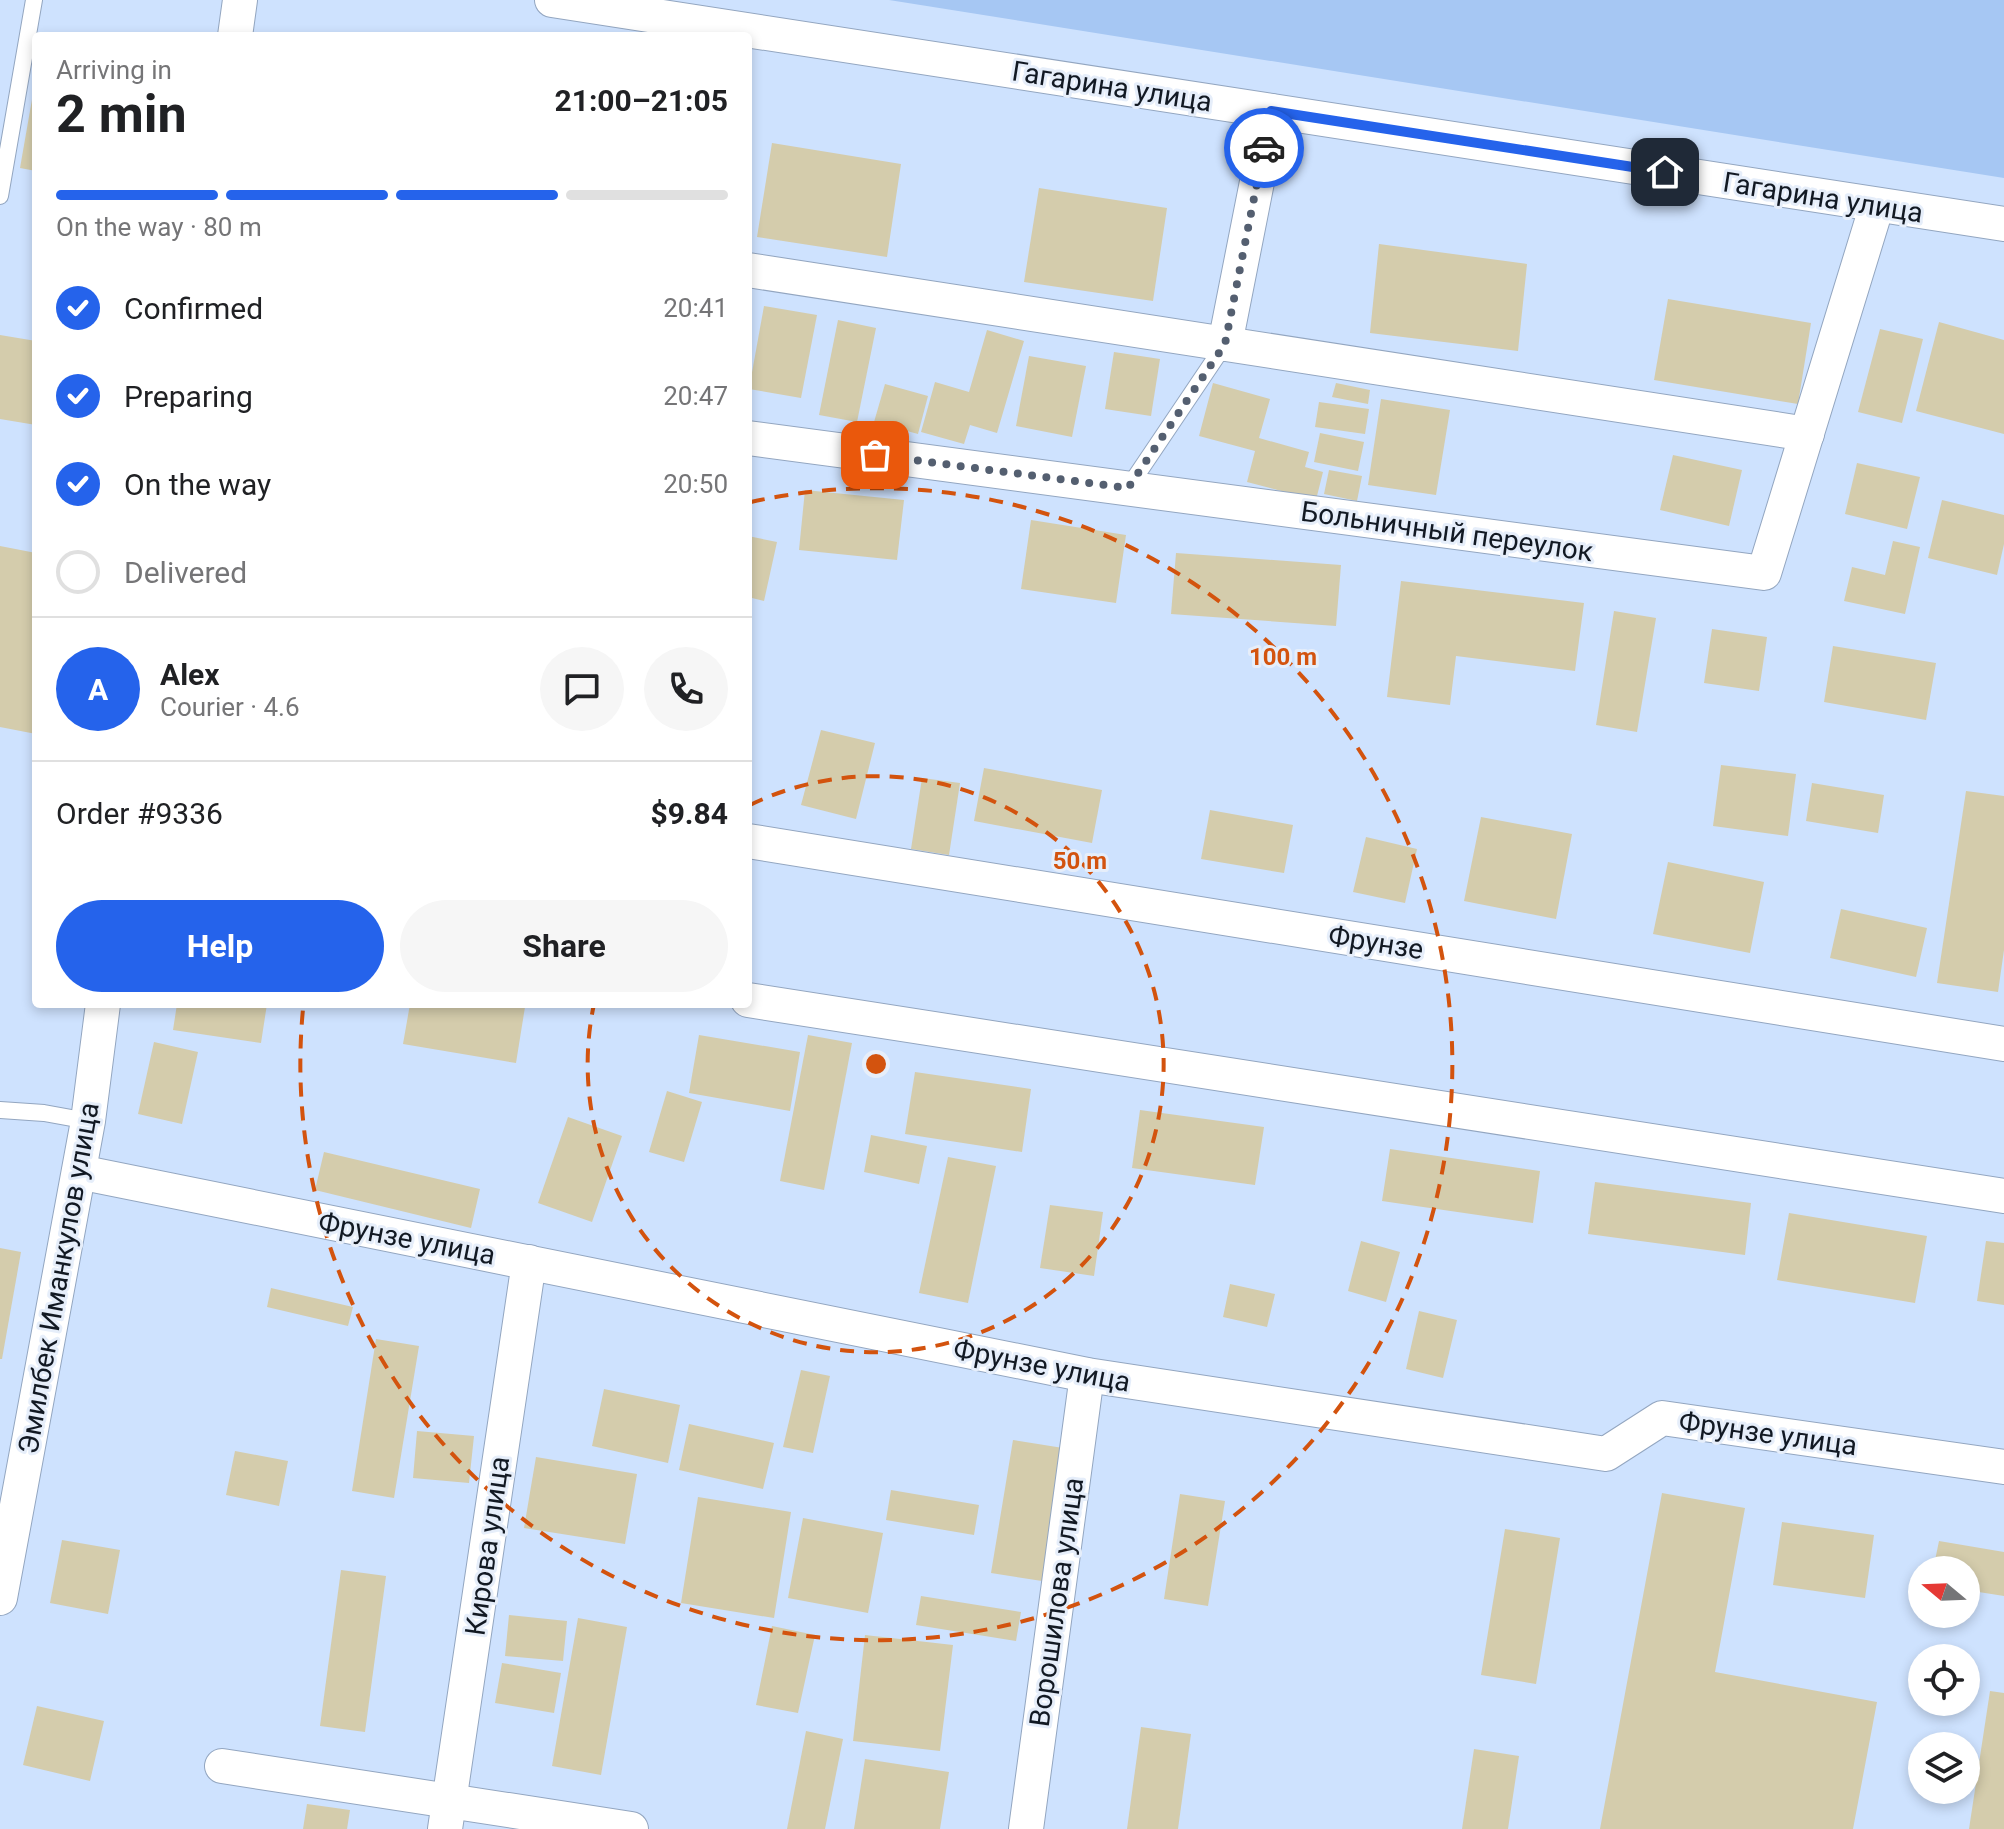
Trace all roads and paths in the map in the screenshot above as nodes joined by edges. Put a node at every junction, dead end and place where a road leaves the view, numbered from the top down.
1 (34, 0) edge
2 (240, 0) edge
3 (552, 0) edge
4 (236, 32) edge
5 (1271, 111) junction
6 (0, 196) edge
7 (1877, 205) junction
8 (2004, 224) edge
9 (752, 271) edge
10 (1225, 344) junction
11 (1807, 434) junction
12 (752, 439) edge
13 (1128, 488) junction
14 (752, 842) edge
15 (752, 1001) edge
16 (102, 1008) edge
17 (2004, 1044) edge
18 (0, 1110) edge
19 (88, 1121) junction
20 (79, 1172) junction
21 (2004, 1196) edge
22 (529, 1262) junction
23 (1087, 1375) junction
24 (2004, 1467) edge
25 (0, 1598) edge
26 (222, 1766) dead end
27 (447, 1815) edge
28 (631, 1829) edge
29 (1026, 1829) edge

1 - 6 lane
2 - 4 street
3 - 5 street, Гагарина улица
5 - 7 street, Гагарина улица
5 - 10 street
7 - 8 street, Гагарина улица
7 - 11 street, Больничный переулок
9 - 10 street
10 - 11 street
10 - 13 lane
11 - 13 street, Больничный переулок
12 - 13 street, Больничный переулок
14 - 17 street, Фрунзе
15 - 21 street
16 - 19 street, Эмилбек Иманкулов улица
18 - 19 lane
19 - 20 street, Эмилбек Иманкулов улица
20 - 22 street, Фрунзе улица
20 - 25 street, Эмилбек Иманкулов улица
22 - 23 street, Фрунзе улица
22 - 27 street, Кирова улица
23 - 24 street, Фрунзе улица
23 - 29 street, Ворошилова улица
26 - 27 street
27 - 28 street

